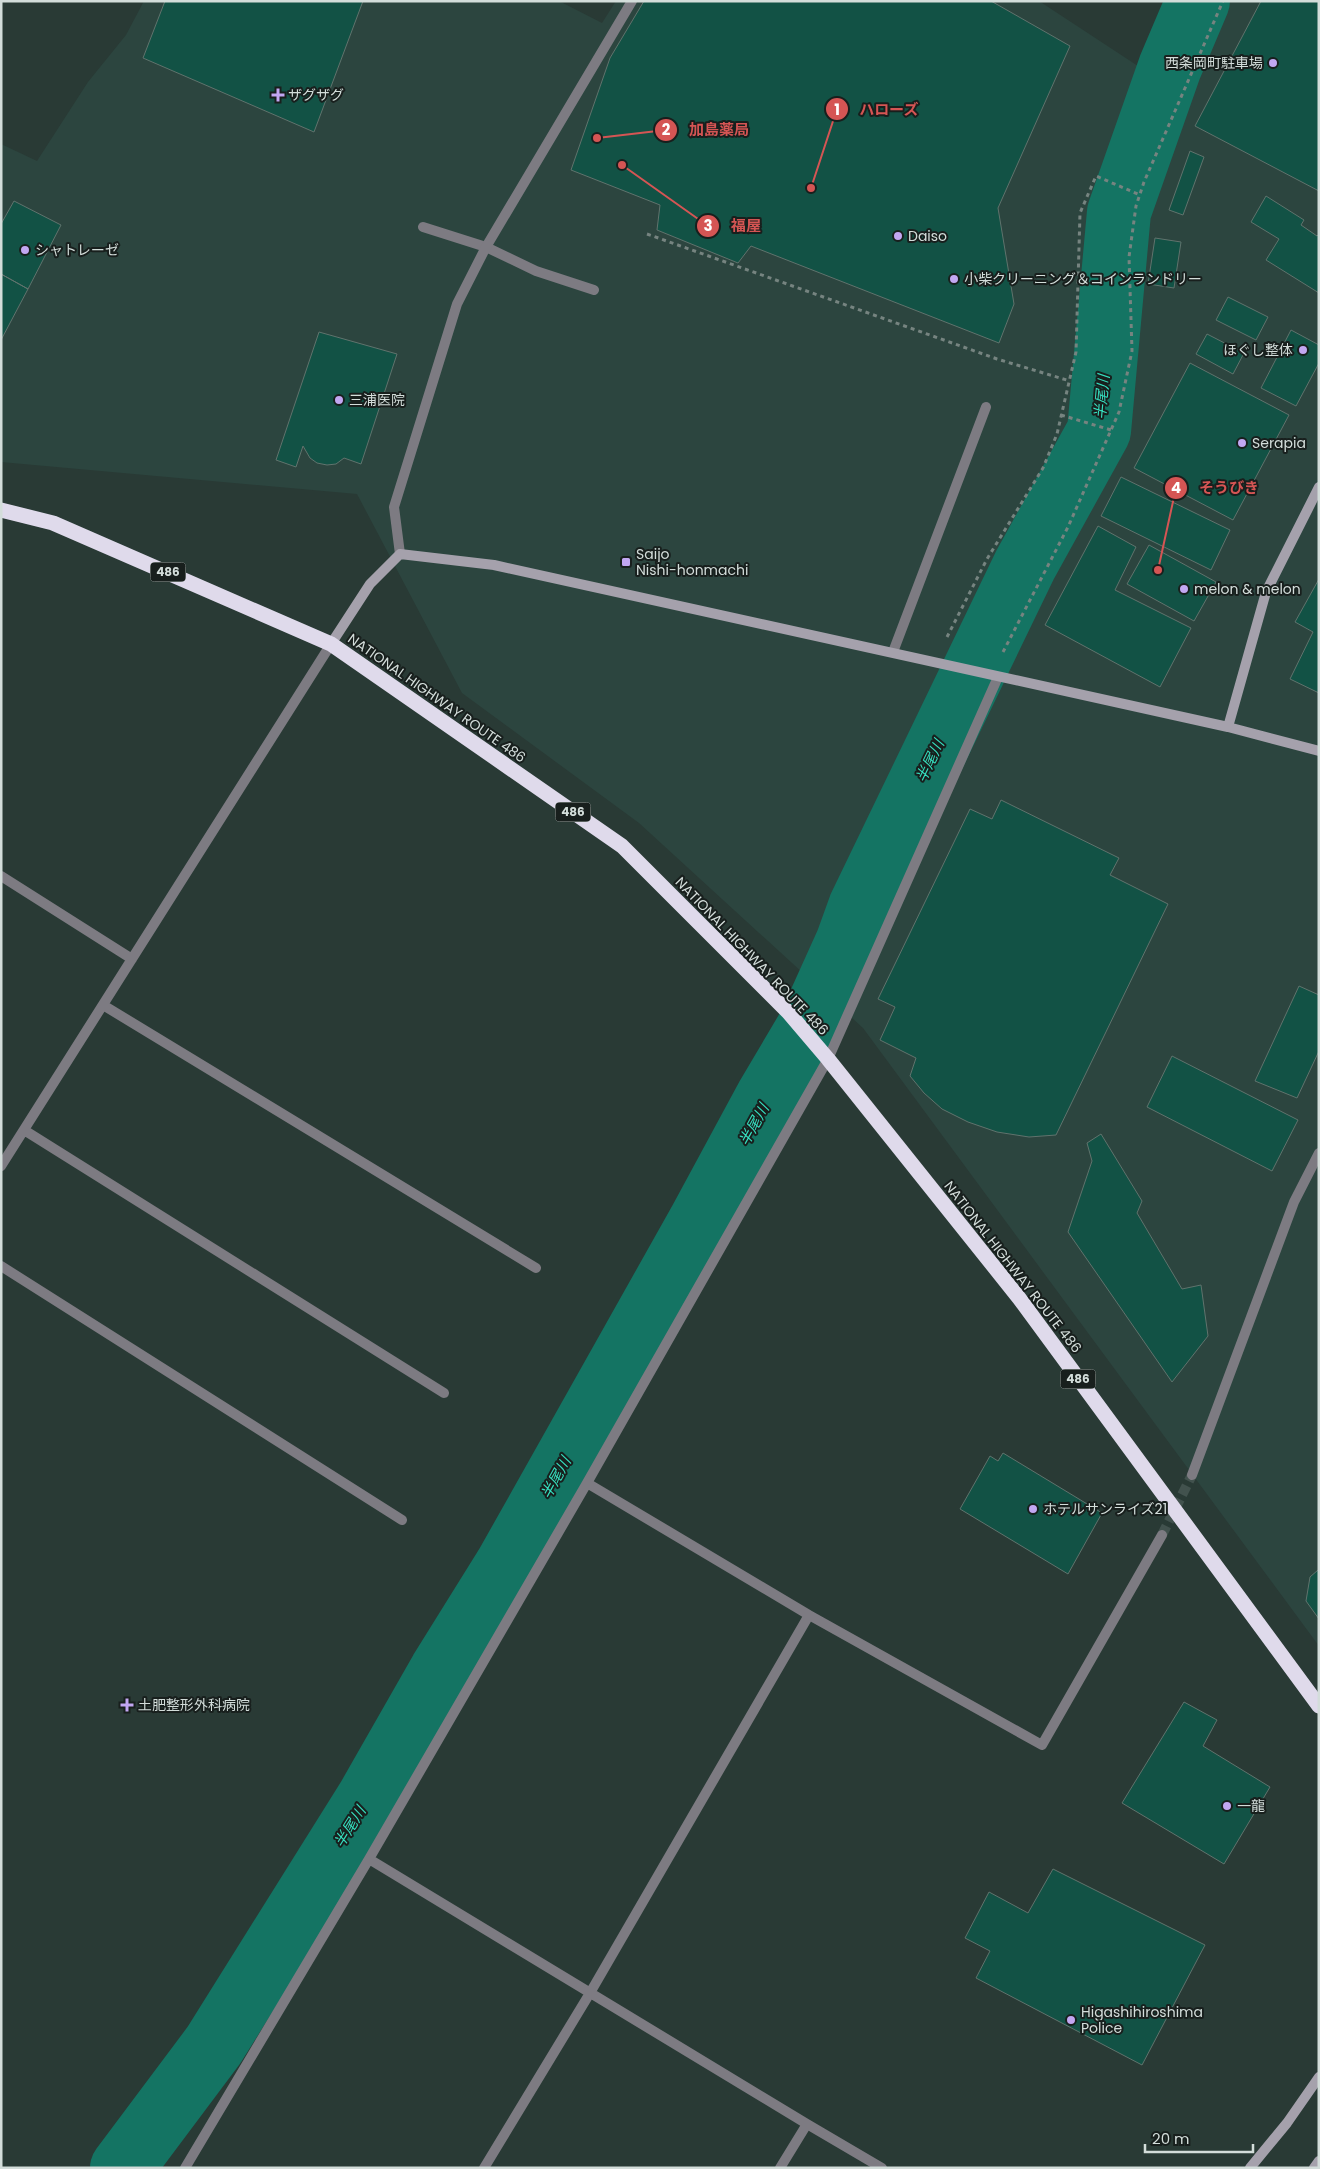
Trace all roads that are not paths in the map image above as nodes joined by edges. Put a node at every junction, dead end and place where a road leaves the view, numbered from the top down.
1 (632, 1) edge
2 (423, 227) dead end
3 (486, 248) junction
4 (594, 290) dead end
5 (986, 407) dead end
6 (1319, 487) edge
7 (1, 510) edge
8 (400, 554) junction
9 (331, 644) junction
10 (893, 652) junction
11 (998, 677) junction
12 (1228, 727) junction
13 (1319, 751) edge
14 (1, 876) edge
15 (132, 959) junction
16 (103, 1005) junction
17 (828, 1059) junction
18 (24, 1130) junction
19 (1319, 1153) edge
20 (1, 1166) edge
21 (1, 1266) edge
22 (536, 1268) dead end
23 (444, 1394) dead end
24 (1192, 1475) tunnel mouth
25 (587, 1483) junction
26 (402, 1520) dead end
27 (1162, 1535) tunnel mouth
28 (809, 1615) junction
29 (1319, 1706) edge
30 (369, 1859) junction
31 (590, 1993) junction
32 (1319, 2077) edge
33 (807, 2124) junction
34 (1319, 2161) edge
35 (185, 2168) edge
36 (484, 2168) edge
37 (780, 2168) edge
38 (882, 2168) edge
39 (1250, 2168) edge
40 (1314, 2168) edge

1 - 3 street
2 - 3 street
3 - 4 street
3 - 8 street
5 - 10 street
6 - 12 street
7 - 9 highway, NATIONAL HIGHWAY ROUTE 486 / 486
8 - 9 street
8 - 10 street
9 - 15 street
9 - 17 highway, NATIONAL HIGHWAY ROUTE 486 / 486
10 - 11 street
11 - 12 street
11 - 17 street
12 - 13 street
14 - 15 street
15 - 16 street
16 - 18 street
16 - 22 street
17 - 25 street
17 - 29 highway, NATIONAL HIGHWAY ROUTE 486 / 486
18 - 20 street
18 - 23 street
19 - 24 street
21 - 26 street
25 - 28 street
25 - 30 street
27 - 28 street
28 - 31 street
30 - 31 street
30 - 35 street
31 - 33 street
31 - 36 street
32 - 39 street
33 - 37 street
33 - 38 street
34 - 40 street

